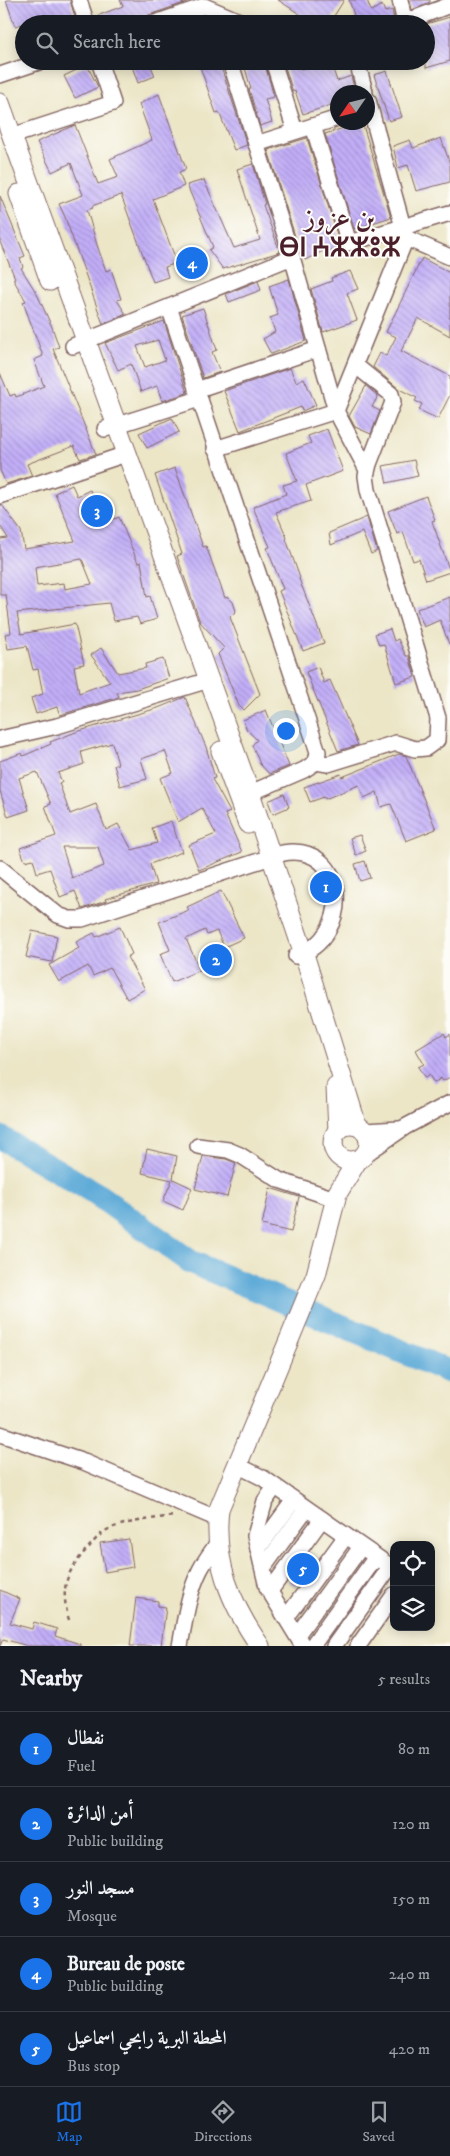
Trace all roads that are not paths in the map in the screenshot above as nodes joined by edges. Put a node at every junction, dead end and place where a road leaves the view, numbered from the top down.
1 (79, 0) edge
2 (400, 0) edge
3 (450, 5) edge
4 (214, 8) edge
5 (84, 15) edge
6 (178, 15) edge
7 (228, 15) edge
8 (403, 15) edge
9 (425, 15) edge
10 (15, 70) edge
11 (102, 70) edge
12 (233, 70) edge
13 (276, 70) edge
14 (359, 70) edge
15 (0, 75) edge
16 (363, 85) edge
17 (0, 103) edge
18 (330, 121) edge
19 (313, 126) junction
20 (375, 130) edge
21 (295, 132) junction
22 (6, 139) edge
23 (256, 144) junction
24 (450, 214) edge
25 (405, 233) junction
26 (292, 257) junction
27 (450, 257) edge
28 (169, 307) junction
29 (79, 344) junction
30 (318, 349) junction
31 (354, 365) junction
32 (198, 395) junction
33 (336, 411) junction
34 (111, 428) junction
35 (216, 449) junction
36 (121, 456) junction
37 (367, 470) junction
38 (0, 496) edge
39 (203, 681) junction
40 (0, 739) edge
41 (316, 762) junction
42 (244, 795) junction
43 (266, 859) junction
44 (0, 868) edge
45 (300, 955) junction
46 (332, 1053) junction
47 (450, 1103) edge
48 (405, 1127) junction
49 (361, 1128) junction
50 (338, 1131) junction
51 (198, 1146) dead end
52 (336, 1153) junction
53 (362, 1157) junction
54 (336, 1196) junction
55 (0, 1434) edge
56 (237, 1465) junction
57 (275, 1486) junction
58 (300, 1504) junction
59 (218, 1519) junction
60 (322, 1519) junction
61 (346, 1536) junction
62 (219, 1541) junction
63 (361, 1547) junction
64 (258, 1549) junction
65 (376, 1557) junction
66 (390, 1567) edge
67 (262, 1568) junction
68 (390, 1571) edge
69 (270, 1591) junction
70 (390, 1601) edge
71 (286, 1618) junction
72 (300, 1641) edge
73 (256, 1644) edge
74 (180, 1646) edge
75 (312, 1646) edge
76 (334, 1646) edge
77 (358, 1646) edge

1 - 5 street
2 - 8 street
3 - 9 street
4 - 6 street
4 - 7 street
10 - 15 street
11 - 22 street
12 - 23 street
13 - 21 street
14 - 16 street
17 - 22 main road
18 - 19 street
19 - 21 street
19 - 25 street
20 - 25 street
21 - 23 street
22 - 29 main road
23 - 26 street
24 - 25 street
25 - 27 street
25 - 31 street
26 - 28 street
26 - 30 street
28 - 29 street
28 - 32 street
29 - 34 main road
30 - 32 street
30 - 33 street
31 - 33 street
31 - 37 street
32 - 34 street
32 - 35 street
33 - 35 street
33 - 37 street
34 - 36 main road
35 - 41 street
36 - 38 street
36 - 39 main road
37 - 41 street
39 - 40 street
39 - 42 main road
41 - 42 street
42 - 43 main road
43 - 44 street
43 - 45 main road
43 - 45 street
45 - 46 main road
46 - 49 main road
46 - 50 main road
47 - 48 street
48 - 49 street
48 - 53 street
49 - 50 main road
49 - 53 main road
50 - 52 main road
51 - 54 street
52 - 53 main road
52 - 54 main road
53 - 54 main road
54 - 56 main road
55 - 59 street
56 - 57 street
56 - 59 main road
57 - 58 street
57 - 64 street
58 - 60 street
58 - 64 street
58 - 67 street
59 - 62 main road
60 - 61 street
60 - 69 street
61 - 63 street
61 - 71 street
62 - 73 main road
62 - 74 street
63 - 65 street
63 - 72 street
64 - 67 street
65 - 66 street
65 - 75 street
67 - 69 street
68 - 76 street
69 - 71 street
70 - 77 street
71 - 72 street

